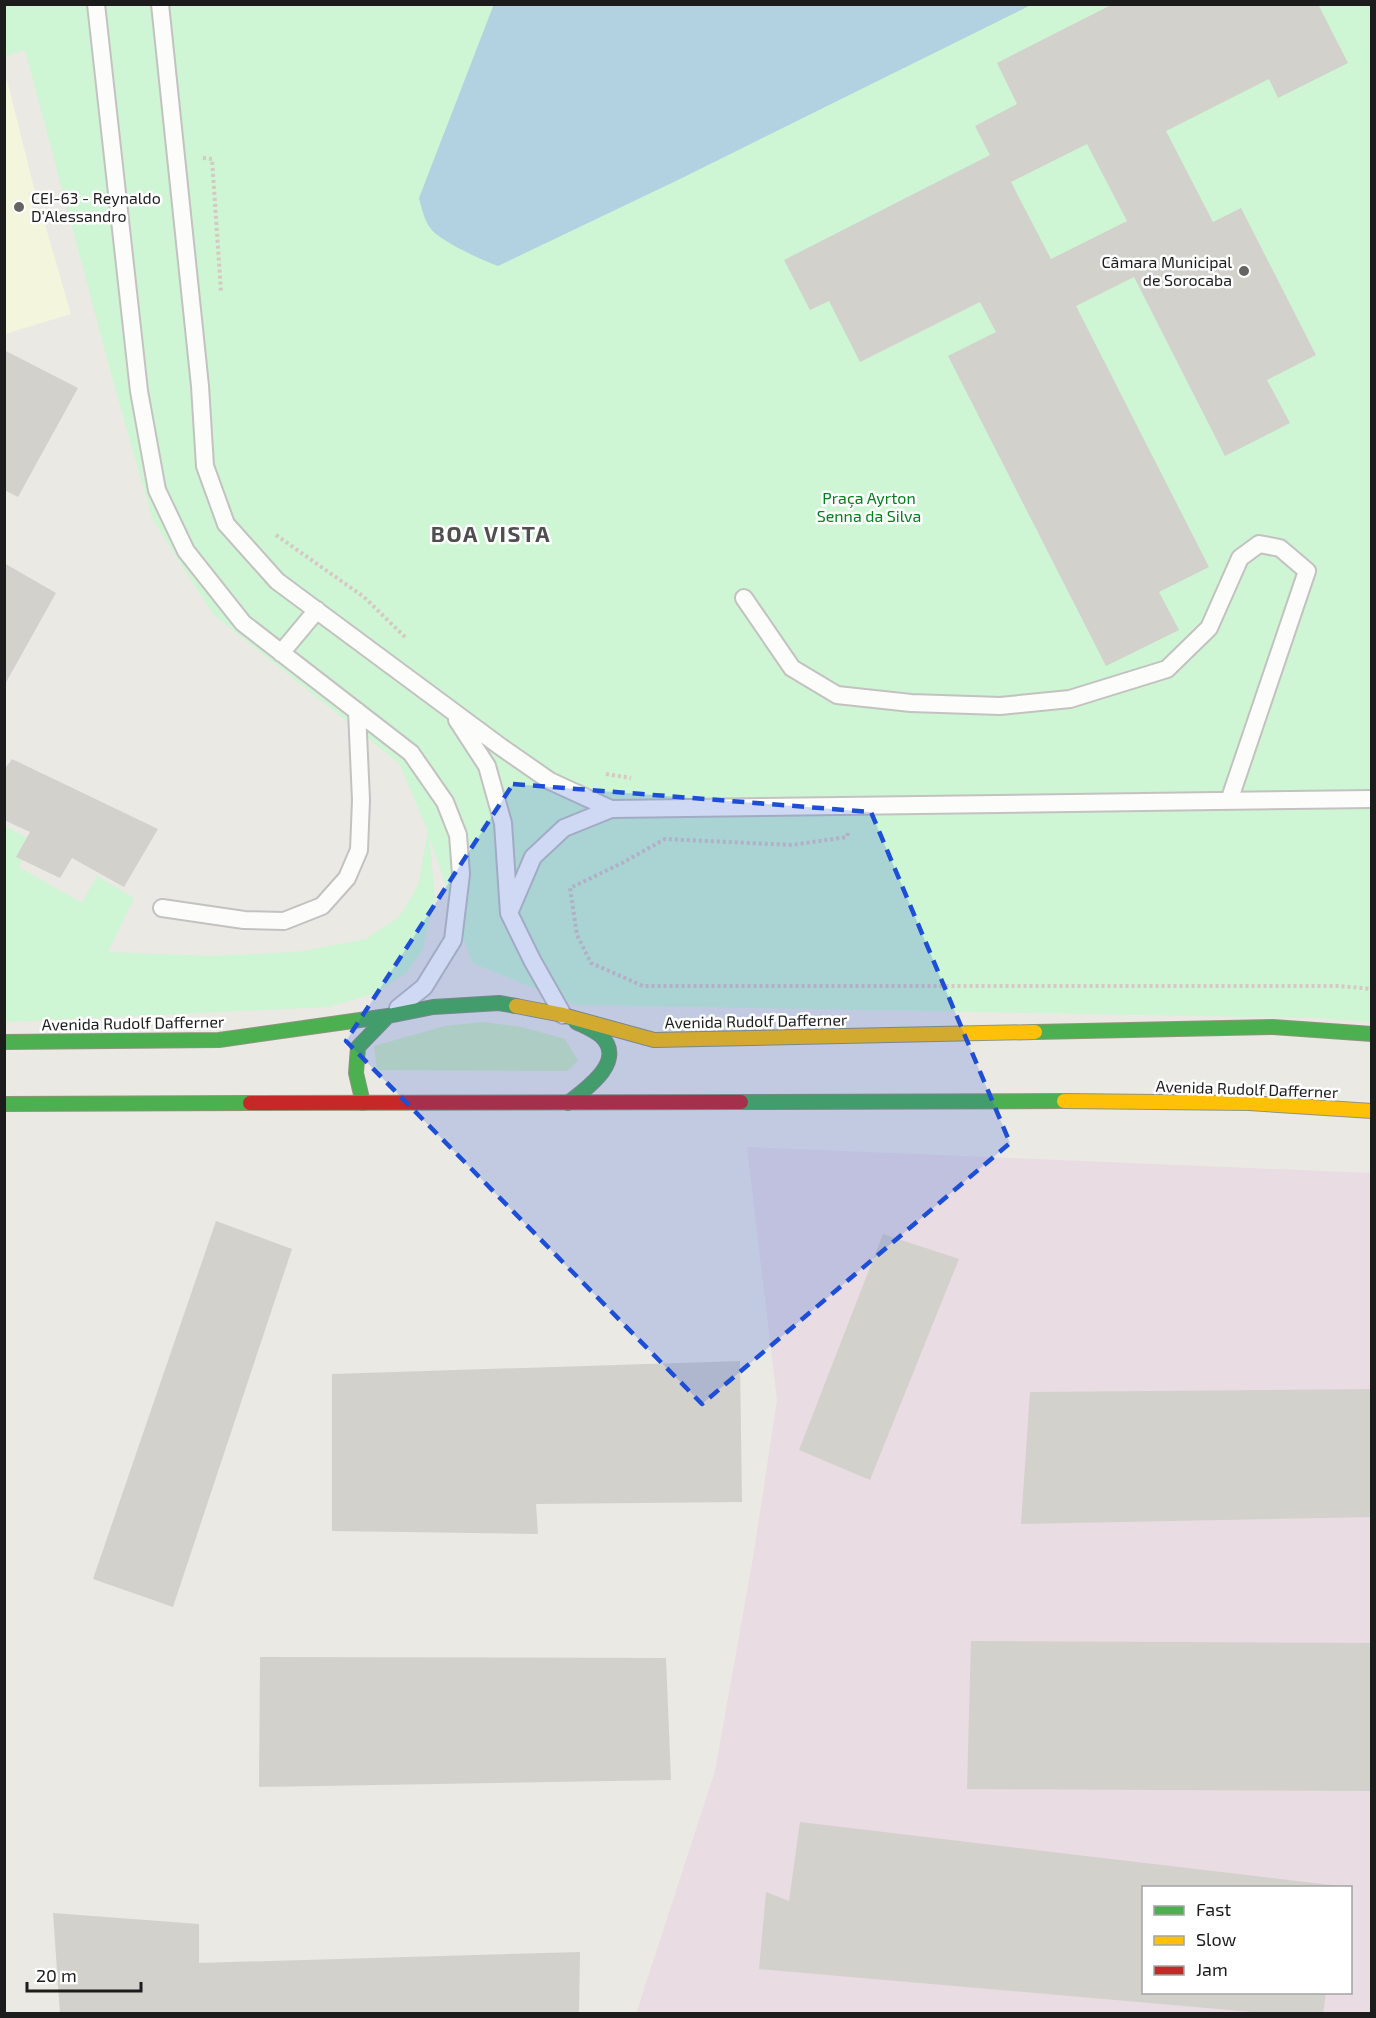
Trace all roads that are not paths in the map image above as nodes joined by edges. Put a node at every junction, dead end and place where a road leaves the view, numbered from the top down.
1 (96, 4) edge
2 (160, 4) edge
3 (744, 598) dead end
4 (317, 610) junction
5 (281, 653) junction
6 (450, 710) junction
7 (357, 711) junction
8 (1371, 800) edge
9 (1229, 801) junction
10 (611, 809) junction
11 (162, 908) dead end
12 (509, 913) junction
13 (563, 1015) junction
14 (388, 1016) junction
15 (1371, 1034) edge
16 (4, 1042) edge
17 (363, 1103) junction
18 (568, 1103) junction
19 (4, 1104) edge
20 (1371, 1111) edge

1 - 5 lane
2 - 4 lane
3 - 9 lane
4 - 5 lane
4 - 6 lane
5 - 7 lane
6 - 10 lane
6 - 12 lane
7 - 11 lane
7 - 14 lane
8 - 9 lane
9 - 10 lane
10 - 12 lane
12 - 13 lane
13 - 14 main road, Avenida Rudolf Dafferner
13 - 15 main road, Avenida Rudolf Dafferner
13 - 18 main road
14 - 16 main road, Avenida Rudolf Dafferner
14 - 17 main road
17 - 18 main road, Avenida Rudolf Dafferner
17 - 19 main road, Avenida Rudolf Dafferner
18 - 20 main road, Avenida Rudolf Dafferner

